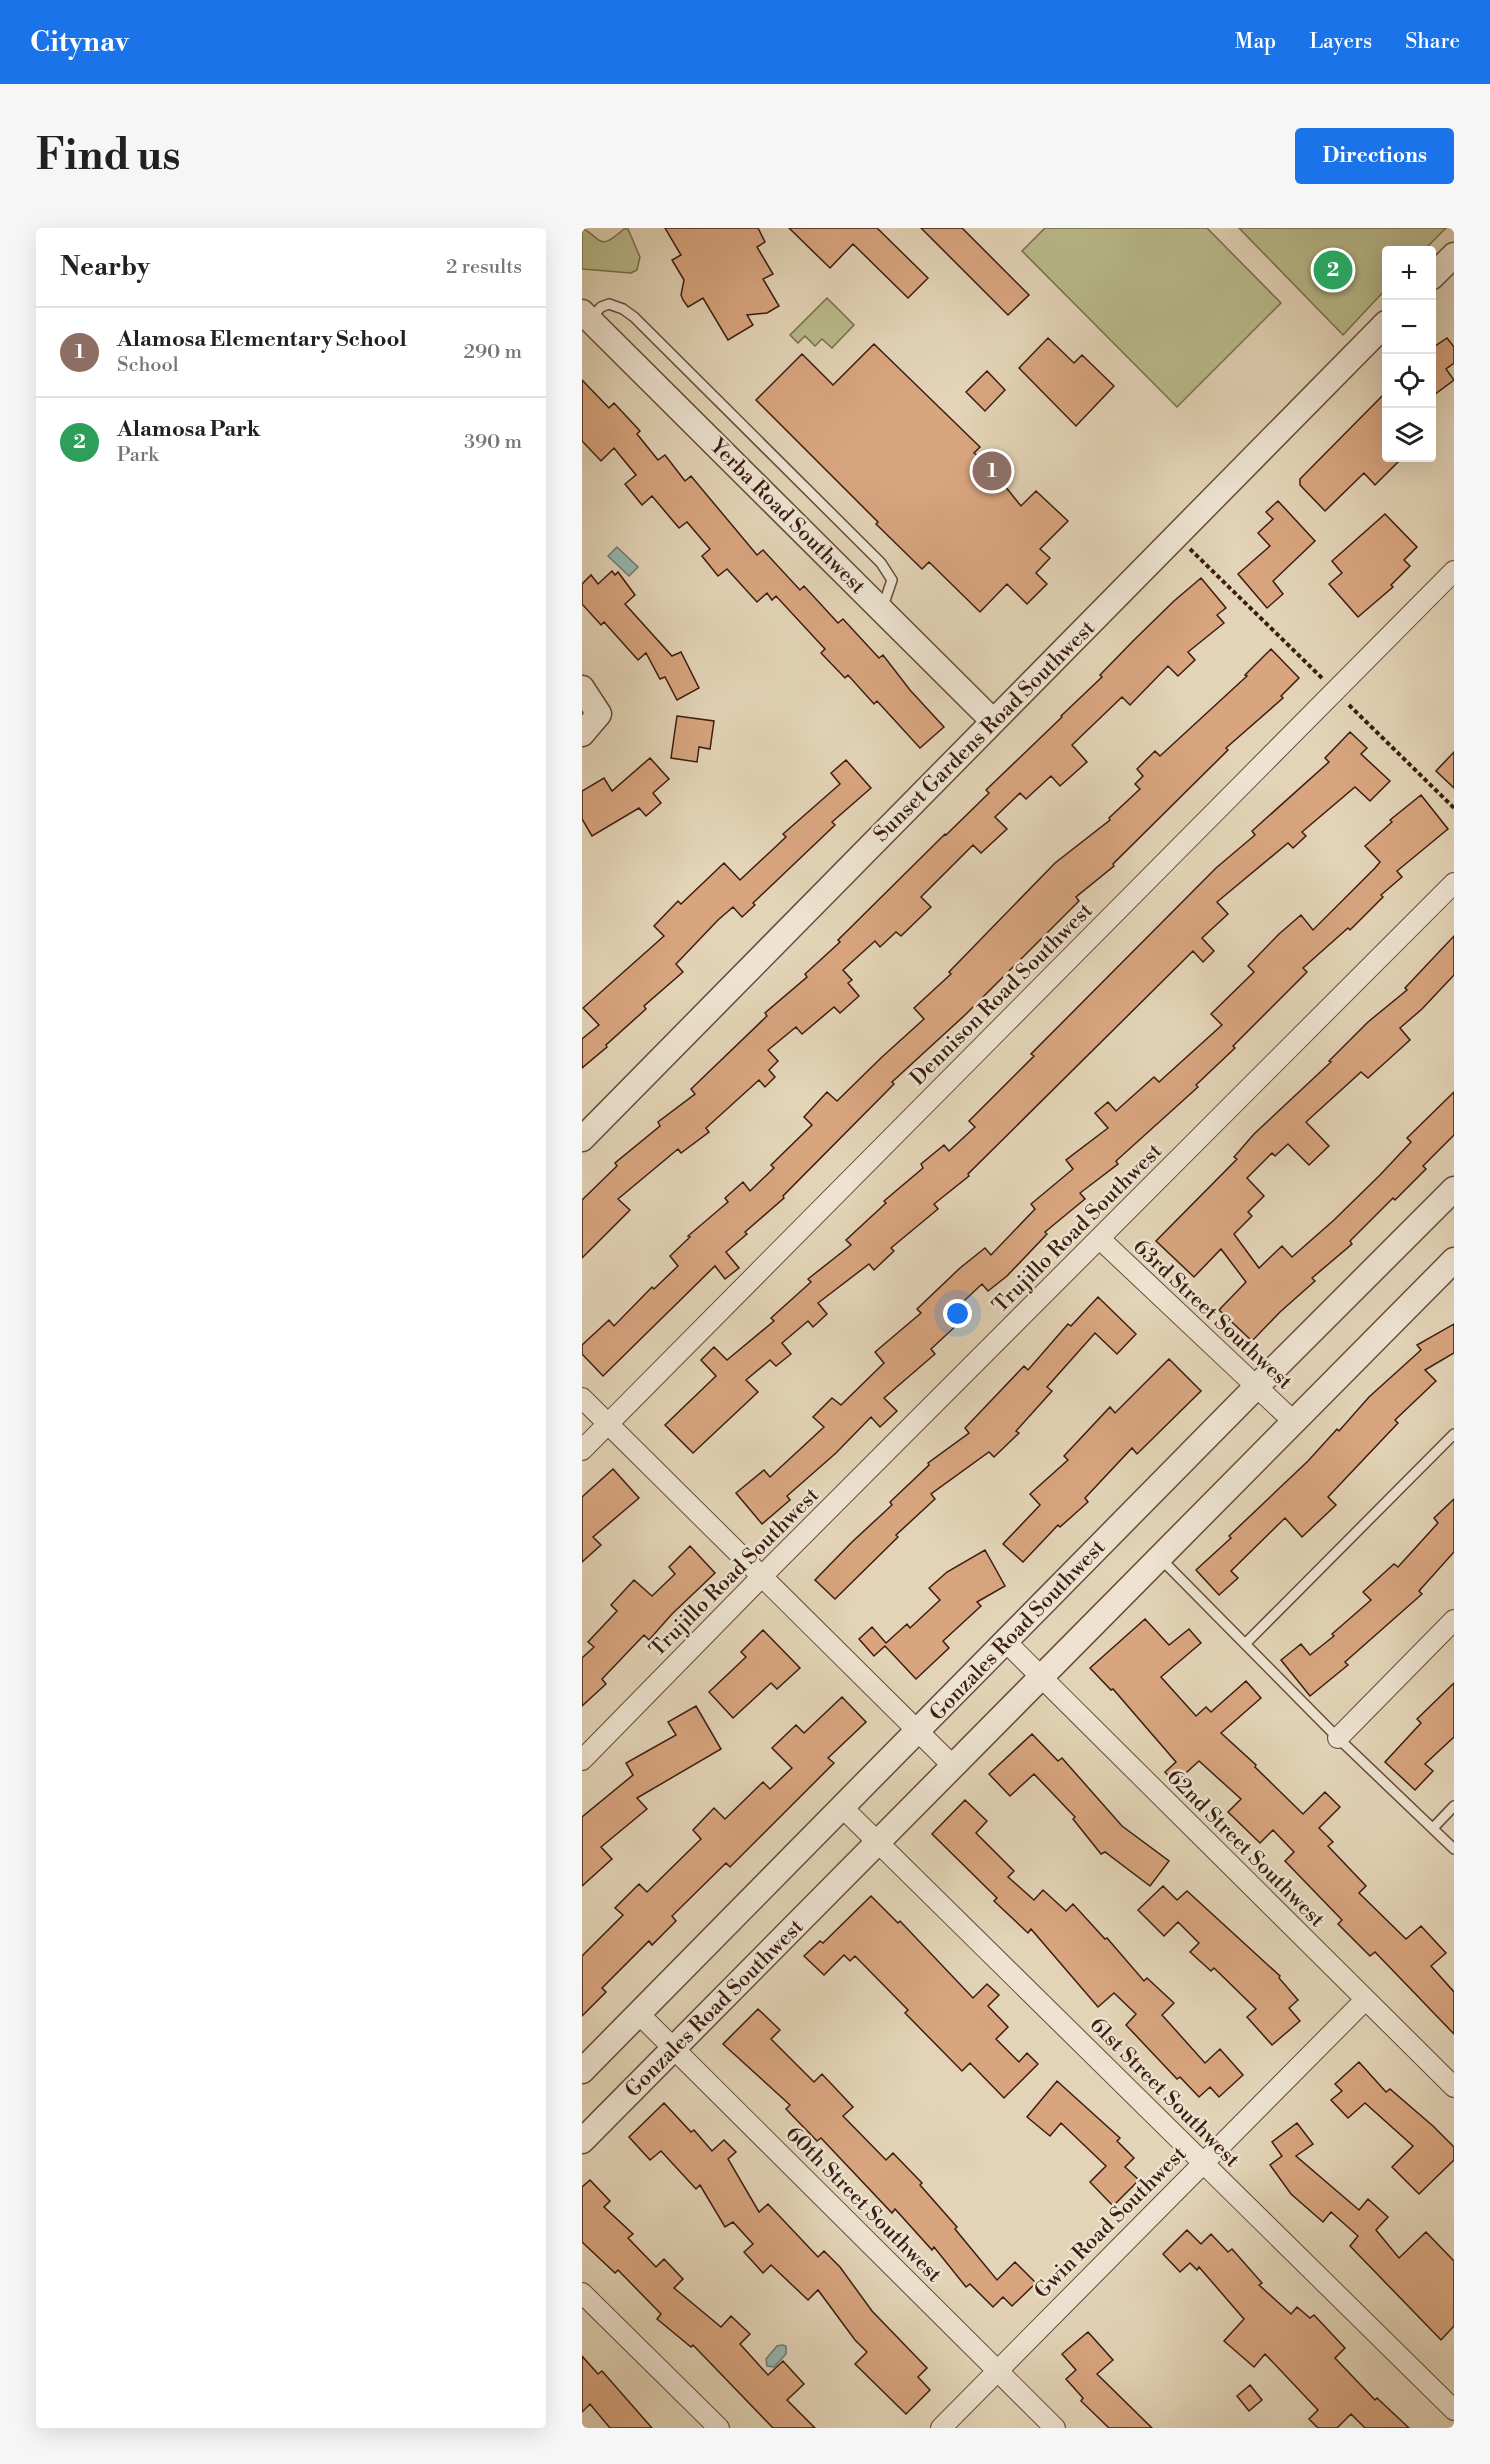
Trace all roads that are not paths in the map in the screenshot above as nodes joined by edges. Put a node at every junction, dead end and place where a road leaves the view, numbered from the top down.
1 (586, 315) edge
2 (1382, 327) edge
3 (1454, 571) edge
4 (882, 609) junction
5 (582, 688) edge
6 (993, 722) junction
7 (582, 734) edge
8 (1454, 883) edge
9 (582, 1139) edge
10 (1454, 1190) edge
11 (1100, 1239) junction
12 (1454, 1260) edge
13 (1256, 1387) junction
14 (582, 1398) edge
15 (1294, 1422) junction
16 (608, 1424) junction
17 (1454, 1434) edge
18 (582, 1450) edge
19 (1160, 1558) junction
20 (761, 1578) junction
21 (1454, 1620) edge
22 (1005, 1641) junction
23 (1246, 1643) junction
24 (1043, 1678) junction
25 (918, 1731) junction
26 (1338, 1738) junction
27 (582, 1760) edge
28 (953, 1766) junction
29 (1454, 1806) edge
30 (843, 1808) junction
31 (1433, 1828) junction
32 (878, 1842) junction
33 (1454, 1849) edge
34 (1365, 2000) junction
35 (639, 2014) junction
36 (674, 2049) junction
37 (582, 2071) edge
38 (1454, 2087) edge
39 (582, 2141) edge
40 (1202, 2163) junction
41 (582, 2293) edge
42 (997, 2371) junction
43 (1454, 2410) edge
44 (719, 2428) edge
45 (941, 2428) edge
46 (1055, 2428) edge

1 - 4 street, Yerba Road Southwest
1 - 4 lane
2 - 6 street, Sunset Gardens Road Southwest
3 - 16 street, Dennison Road Southwest
4 - 6 street, Yerba Road Southwest
5 - 7 street
6 - 9 street, Sunset Gardens Road Southwest
8 - 11 street, Trujillo Road Southwest
10 - 13 street, Gonzales Road Southwest
11 - 13 street, 63rd Street Southwest
11 - 20 street, Trujillo Road Southwest
12 - 15 street, Gonzales Road Southwest
13 - 15 street, 63rd Street Southwest
13 - 22 street, Gonzales Road Southwest
14 - 16 street
15 - 19 street, Gonzales Road Southwest
16 - 18 street, Dennison Road Southwest
16 - 20 street
17 - 23 lane
19 - 23 lane
19 - 24 street, Gonzales Road Southwest
20 - 25 street
20 - 27 street, Trujillo Road Southwest
21 - 26 street
22 - 24 street, 62nd Street Southwest
22 - 25 street, Gonzales Road Southwest
23 - 26 lane
24 - 28 street, Gonzales Road Southwest
24 - 34 street, 62nd Street Southwest
25 - 28 street
25 - 30 street, Gonzales Road Southwest
26 - 31 lane
28 - 32 street, Gonzales Road Southwest
29 - 31 lane
30 - 32 street, 61st Street Southwest
30 - 35 street, Gonzales Road Southwest
31 - 33 lane
32 - 36 street, Gonzales Road Southwest
32 - 40 street, 61st Street Southwest
34 - 38 street, 62nd Street Southwest
34 - 40 street, Gwin Road Southwest
35 - 36 street, 60th Street Southwest
35 - 37 street, Gonzales Road Southwest
36 - 39 street, Gonzales Road Southwest
36 - 42 street, 60th Street Southwest
40 - 42 street, Gwin Road Southwest
40 - 43 street, 61st Street Southwest
41 - 44 street
42 - 45 street, Gwin Road Southwest
42 - 46 street, 60th Street Southwest

